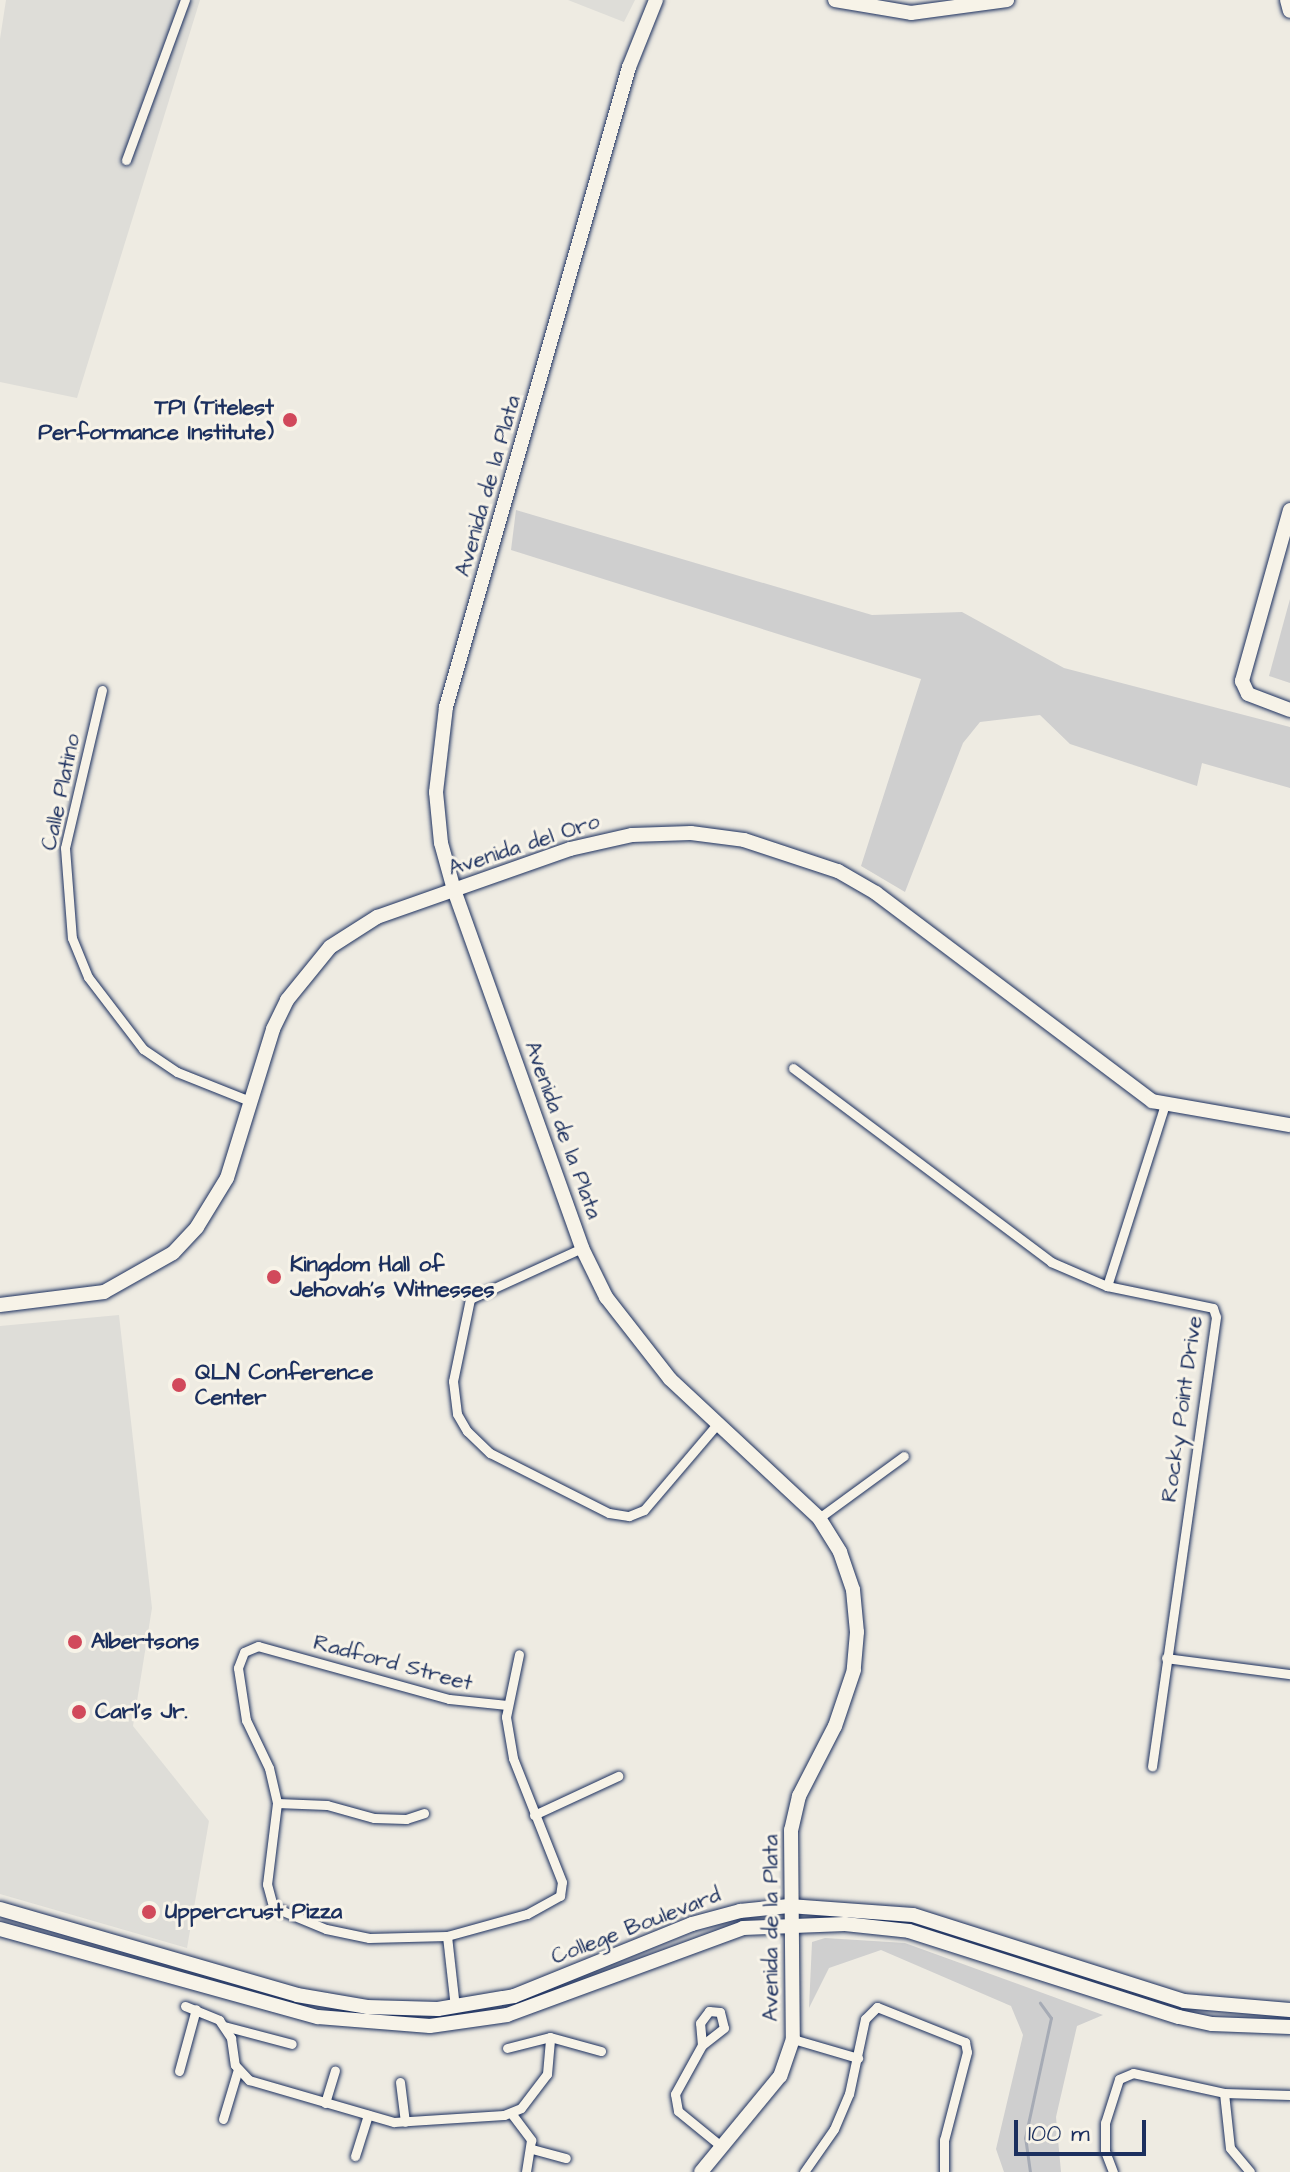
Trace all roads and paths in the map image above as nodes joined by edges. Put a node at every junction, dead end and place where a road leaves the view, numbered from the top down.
1 (185, 0) edge
2 (656, 0) edge
3 (835, 0) edge
4 (1007, 0) edge
5 (1287, 0) edge
6 (1290, 11) edge
7 (126, 160) dead end
8 (1290, 510) edge
9 (102, 690) dead end
10 (1290, 710) edge
11 (454, 890) junction
12 (793, 1068) dead end
13 (250, 1101) junction
14 (1165, 1104) junction
15 (1290, 1125) edge
16 (582, 1248) junction
17 (1107, 1286) junction
18 (0, 1305) edge
19 (718, 1423) junction
20 (904, 1456) dead end
21 (819, 1518) junction
22 (519, 1654) dead end
23 (1166, 1658) junction
24 (1290, 1674) edge
25 (507, 1705) junction
26 (1152, 1766) dead end
27 (618, 1776) dead end
28 (277, 1803) junction
29 (424, 1813) dead end
30 (534, 1815) junction
31 (789, 1906) junction
32 (0, 1909) edge
33 (788, 1923) junction
34 (0, 1929) edge
35 (447, 1936) junction
36 (170, 1956) junction
37 (97, 1957) junction
38 (177, 1979) junction
39 (288, 1992) junction
40 (514, 1996) junction
41 (185, 2006) dead end
42 (455, 2007) junction
43 (196, 2009) junction
44 (1290, 2010) edge
45 (395, 2024) junction
46 (457, 2024) junction
47 (224, 2026) junction
48 (1290, 2027) edge
49 (550, 2037) junction
50 (793, 2039) junction
51 (292, 2044) dead end
52 (702, 2045) dead end
53 (507, 2048) dead end
54 (601, 2051) dead end
55 (858, 2058) junction
56 (238, 2069) junction
57 (335, 2070) dead end
58 (179, 2071) dead end
59 (400, 2082) dead end
60 (1224, 2093) junction
61 (1290, 2095) edge
62 (325, 2103) junction
63 (511, 2113) junction
64 (368, 2115) junction
65 (223, 2119) dead end
66 (405, 2122) junction
67 (722, 2147) junction
68 (532, 2149) junction
69 (355, 2156) dead end
70 (566, 2158) dead end
71 (526, 2172) edge
72 (701, 2172) edge
73 (804, 2172) edge
74 (944, 2172) edge
75 (1113, 2172) edge
76 (1250, 2172) edge

1 - 7 street
2 - 11 street, Avenida de la Plata
3 - 4 street
5 - 6 street
8 - 10 street
9 - 13 street, Calle Platino
11 - 13 street, Avenida del Oro
11 - 14 street, Avenida del Oro
11 - 16 street, Avenida de la Plata
12 - 17 street, Rocky Point Drive
13 - 18 street, Avenida del Oro
14 - 15 street, Avenida del Oro
14 - 17 street
16 - 19 street, Avenida de la Plata
16 - 19 street
17 - 23 street, Rocky Point Drive
19 - 21 street, Avenida de la Plata
20 - 21 street
21 - 31 street, Avenida de la Plata
22 - 25 street
23 - 24 street
23 - 26 street, Rocky Point Drive
25 - 28 street, Radford Street
25 - 30 street
27 - 30 street
28 - 29 street
28 - 35 street
30 - 35 street
31 - 33 street, Avenida de la Plata
31 - 40 street, College Boulevard
31 - 44 street, College Boulevard
32 - 36 street, College Boulevard
33 - 46 street, College Boulevard
33 - 48 street, College Boulevard
33 - 50 street, Avenida de la Plata
34 - 37 street, College Boulevard
35 - 42 street
36 - 37 street
36 - 39 street, College Boulevard
37 - 38 street, College Boulevard
38 - 39 street
38 - 45 street, College Boulevard
39 - 42 street, College Boulevard
40 - 42 street, College Boulevard
40 - 46 street
41 - 43 street
42 - 45 street
43 - 47 street
43 - 58 street
45 - 46 street, College Boulevard
47 - 51 street
47 - 56 street
49 - 53 street
49 - 54 street
49 - 63 street
50 - 55 street
50 - 67 street, Avenida de la Plata
52 - 67 street
55 - 73 street
55 - 74 street
56 - 62 street
56 - 65 street
57 - 62 street
59 - 66 street
60 - 61 street
60 - 75 street
60 - 76 street
62 - 64 street
63 - 66 street
63 - 68 street
64 - 66 street
64 - 69 street
67 - 72 street, Avenida de la Plata
68 - 70 street
68 - 71 street

